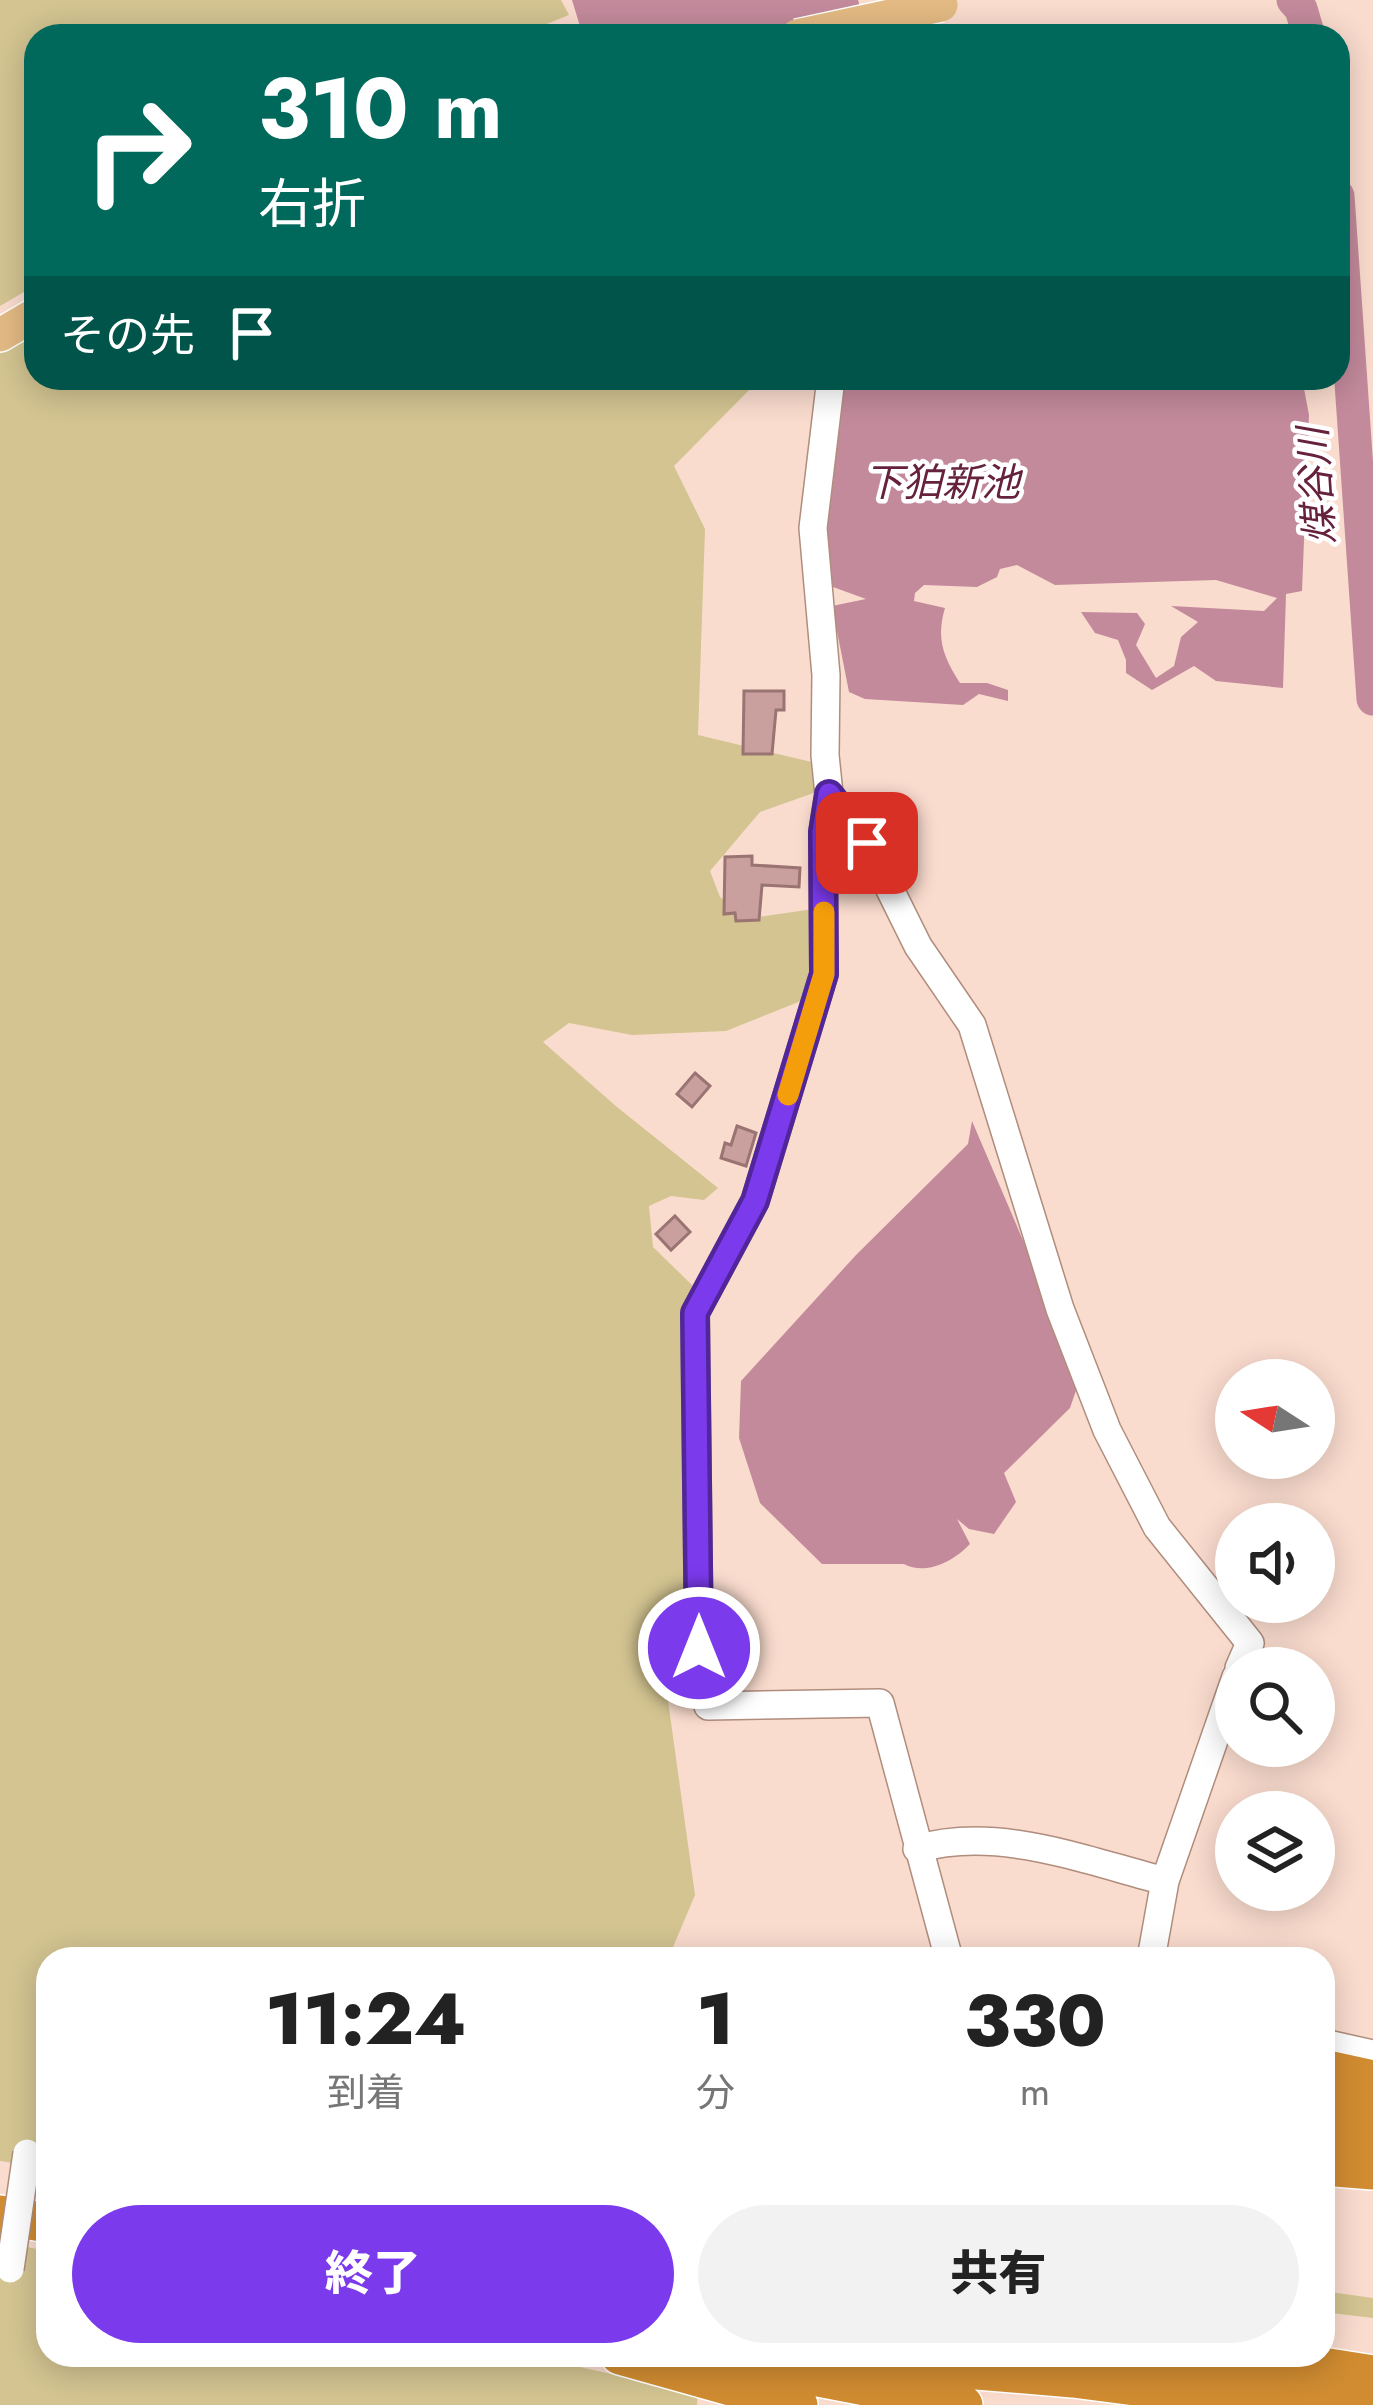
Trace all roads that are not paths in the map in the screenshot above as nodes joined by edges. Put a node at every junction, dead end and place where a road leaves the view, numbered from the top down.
1 (950, 2) edge
2 (851, 24) edge
3 (829, 390) edge
4 (829, 794) junction
5 (1248, 1647) edge
6 (1215, 1737) edge
7 (917, 1849) junction
8 (1165, 1881) junction
9 (946, 1947) edge
10 (1153, 1947) edge
11 (1335, 2046) edge
12 (1373, 2054) edge
13 (1335, 2072) edge
14 (1373, 2080) edge
15 (1335, 2088) edge
16 (1373, 2095) edge
17 (1335, 2104) edge
18 (1373, 2110) edge
19 (1335, 2117) edge
20 (1373, 2122) edge
21 (1335, 2133) edge
22 (1373, 2139) edge
23 (1335, 2148) edge
24 (27, 2153) dead end
25 (1373, 2153) edge
26 (1335, 2167) edge
27 (1373, 2170) edge
28 (0, 2195) edge
29 (36, 2200) edge
30 (0, 2215) edge
31 (36, 2221) edge
32 (10, 2269) dead end
33 (1335, 2343) edge
34 (1335, 2354) edge
35 (1373, 2357) edge
36 (663, 2367) edge
37 (767, 2367) edge
38 (889, 2367) edge
39 (938, 2367) edge
40 (1094, 2367) edge
41 (1208, 2367) edge
42 (1321, 2367) edge
43 (1373, 2375) edge
44 (1373, 2389) edge
45 (1373, 2403) edge
46 (798, 2405) edge
47 (963, 2405) edge
48 (1161, 2405) edge
49 (1284, 2405) edge

1 - 2 main road, bridge
3 - 4 street
4 - 5 street
4 - 7 street
6 - 8 street
7 - 8 street
7 - 9 street
8 - 10 street
11 - 12 street
13 - 14 highway
15 - 16 highway
17 - 18 highway
19 - 20 highway
21 - 22 highway
23 - 25 highway
24 - 32 street, bridge
26 - 27 highway
28 - 29 highway
30 - 31 highway
33 - 35 highway
34 - 35 highway
36 - 46 highway
37 - 47 highway
38 - 48 highway
39 - 49 highway
40 - 45 highway
41 - 44 highway
42 - 43 highway

